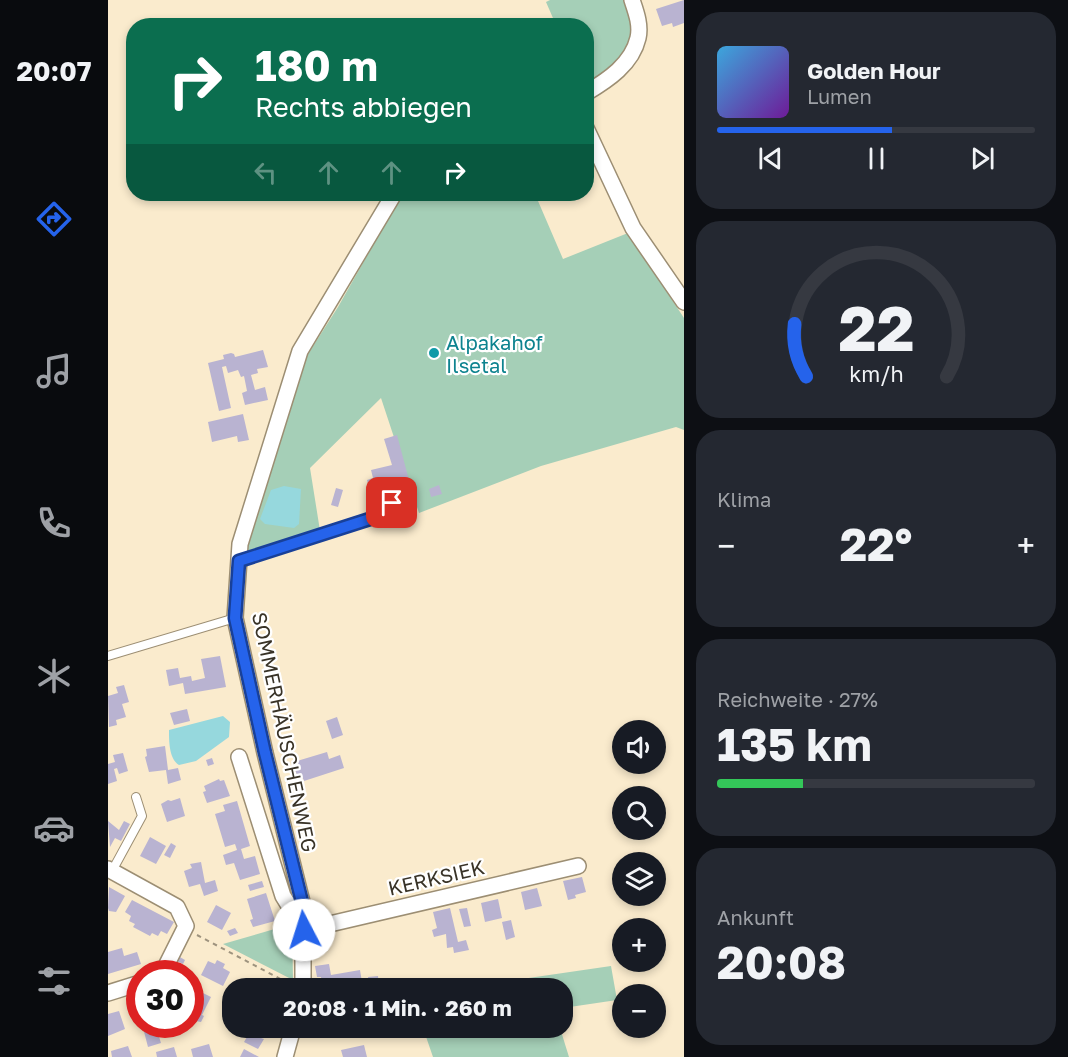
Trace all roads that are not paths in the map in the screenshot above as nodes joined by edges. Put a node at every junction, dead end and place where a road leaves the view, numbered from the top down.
1 (632, 0) edge
2 (594, 88) edge
3 (594, 146) edge
4 (390, 201) edge
5 (684, 302) edge
6 (392, 503) dead end
7 (239, 561) junction
8 (235, 618) junction
9 (108, 656) edge
10 (239, 757) dead end
11 (136, 797) dead end
12 (578, 866) dead end
13 (110, 870) edge
14 (304, 930) junction
15 (169, 960) edge
16 (298, 978) edge
17 (126, 987) edge
18 (108, 993) edge
19 (290, 1038) edge
20 (285, 1057) edge

1 - 2 street
3 - 5 street
4 - 7 street, SOMMERHÄUSCHENWEG
6 - 7 lane
7 - 8 street, SOMMERHÄUSCHENWEG
8 - 9 lane
8 - 14 street, SOMMERHÄUSCHENWEG
10 - 14 street
11 - 13 lane
12 - 14 street, KERKSIEK
13 - 15 street
14 - 16 street, SOMMERHÄUSCHENWEG
17 - 18 street
19 - 20 street

